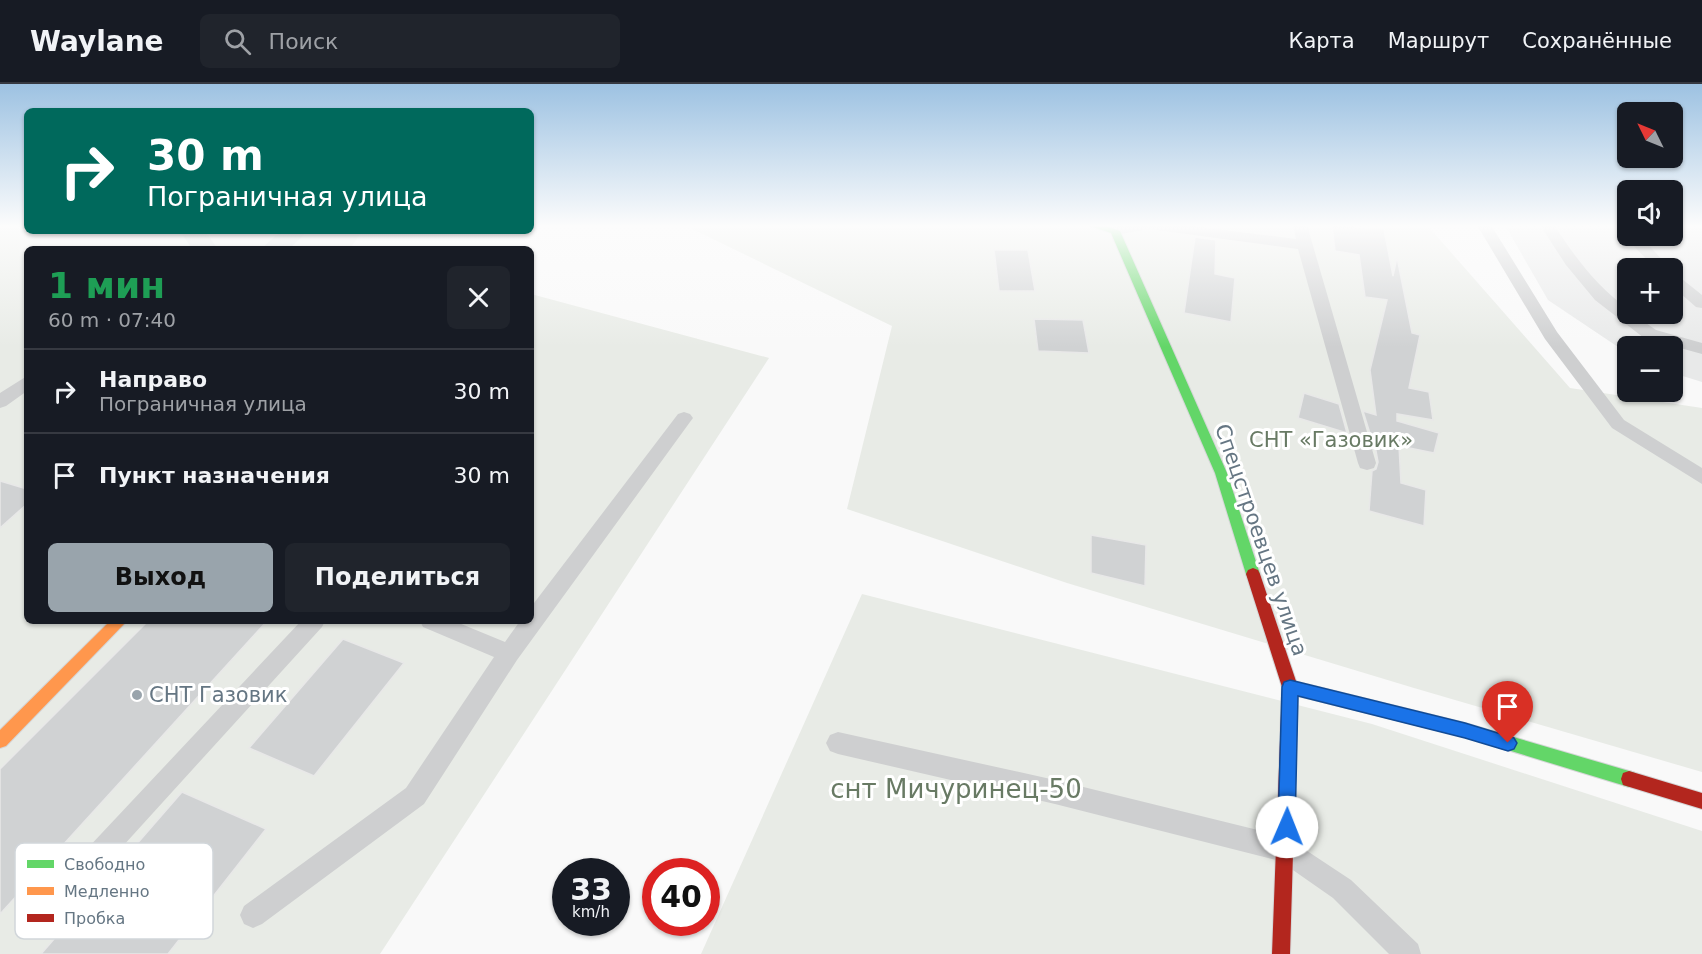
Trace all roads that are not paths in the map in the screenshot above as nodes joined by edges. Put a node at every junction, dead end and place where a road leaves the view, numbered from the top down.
1 (1130, 266) edge
2 (1310, 266) edge
3 (1509, 266) edge
4 (1574, 266) edge
5 (1683, 287) edge
6 (1702, 303) edge
7 (1702, 349) edge
8 (24, 384) edge
9 (0, 402) edge
10 (684, 418) dead end
11 (1366, 463) dead end
12 (1702, 477) edge
13 (534, 619) edge
14 (117, 624) edge
15 (311, 624) edge
16 (438, 624) edge
17 (531, 624) edge
18 (509, 653) junction
19 (1290, 687) junction
20 (0, 741) edge
21 (838, 743) dead end
22 (1702, 801) edge
23 (109, 843) edge
24 (1286, 850) junction
25 (253, 915) dead end
26 (1281, 954) edge
27 (1408, 954) edge

1 - 19 street, Спецстроевцев улица
2 - 11 lane
3 - 12 lane
4 - 7 lane
5 - 6 lane
8 - 9 lane
10 - 13 lane
14 - 20 street
15 - 23 lane
16 - 18 lane
17 - 18 lane
18 - 25 lane
19 - 22 street
19 - 24 street, Спецстроевцев улица
21 - 24 lane
24 - 26 street, Спецстроевцев улица
24 - 27 lane

